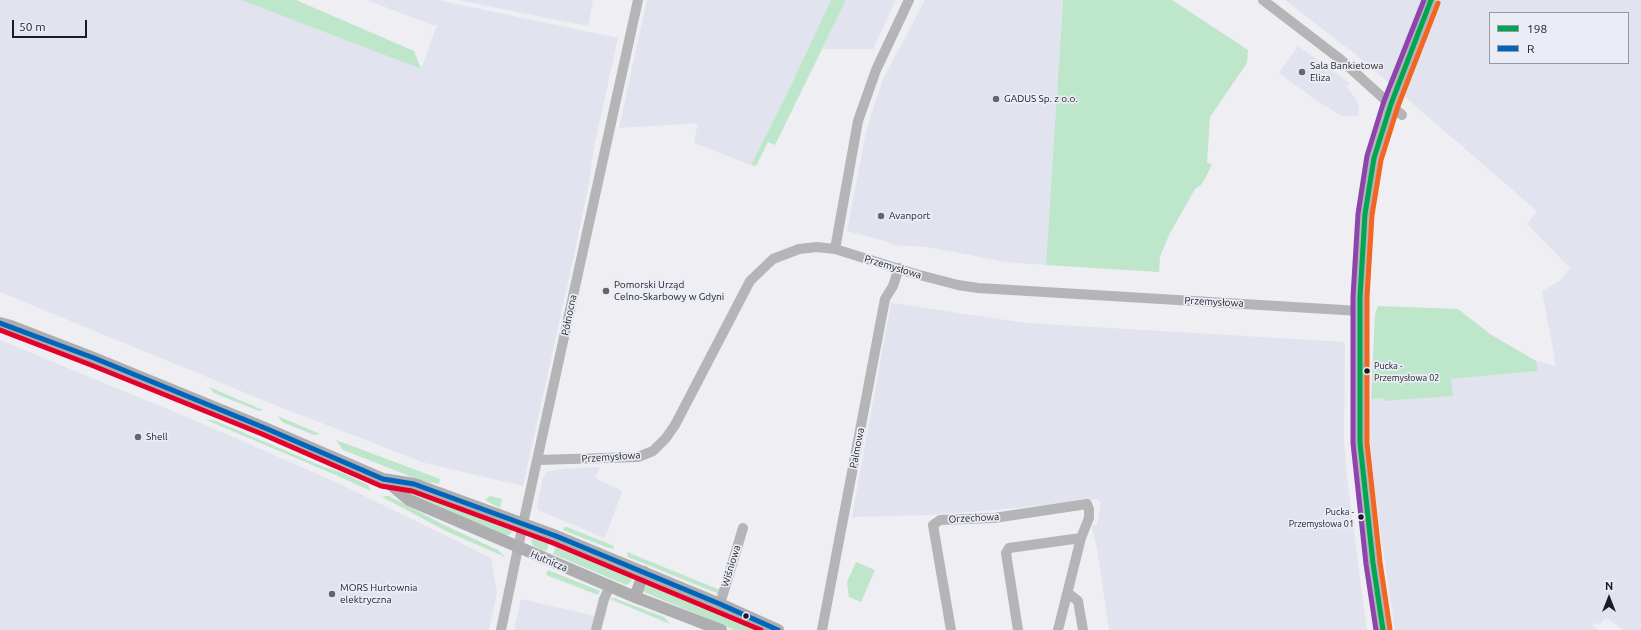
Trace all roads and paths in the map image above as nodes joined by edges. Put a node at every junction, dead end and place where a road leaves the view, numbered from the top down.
1 (638, 0) edge
2 (909, 0) edge
3 (1263, 0) edge
4 (1431, 0) edge
5 (1402, 115) dead end
6 (835, 249) junction
7 (899, 268) junction
8 (1360, 311) junction
9 (0, 323) edge
10 (537, 460) junction
11 (383, 478) junction
12 (523, 524) junction
13 (743, 528) dead end
14 (1080, 538) junction
15 (519, 548) junction
16 (644, 572) junction
17 (610, 586) junction
18 (1068, 593) junction
19 (635, 597) junction
20 (720, 604) junction
21 (715, 629) edge
22 (502, 630) edge
23 (596, 630) edge
24 (778, 630) edge
25 (822, 630) edge
26 (951, 630) edge
27 (1018, 630) edge
28 (1058, 630) edge
29 (1083, 630) edge
30 (1383, 630) edge

1 - 10 street, Północna
2 - 6 street
3 - 5 street
4 - 8 street, bridge
6 - 7 street, Przemysłowa
6 - 10 street, Przemysłowa
7 - 8 street, Przemysłowa
7 - 25 street, Palmowa
8 - 30 street
9 - 11 main road, Hutnicza
10 - 12 street, Północna
11 - 12 main road, Hutnicza
11 - 15 main road, Hutnicza
12 - 15 street, Północna
12 - 16 main road, Hutnicza
13 - 20 street, Wiśniowa
14 - 18 street
14 - 26 street, Orzechowa
14 - 27 street
15 - 17 main road, Hutnicza
15 - 22 street, Północna
16 - 19 main road
16 - 20 main road, Hutnicza
17 - 19 main road, Hutnicza
17 - 23 street
18 - 28 street
18 - 29 street
19 - 21 main road, Hutnicza
20 - 24 main road, Hutnicza

